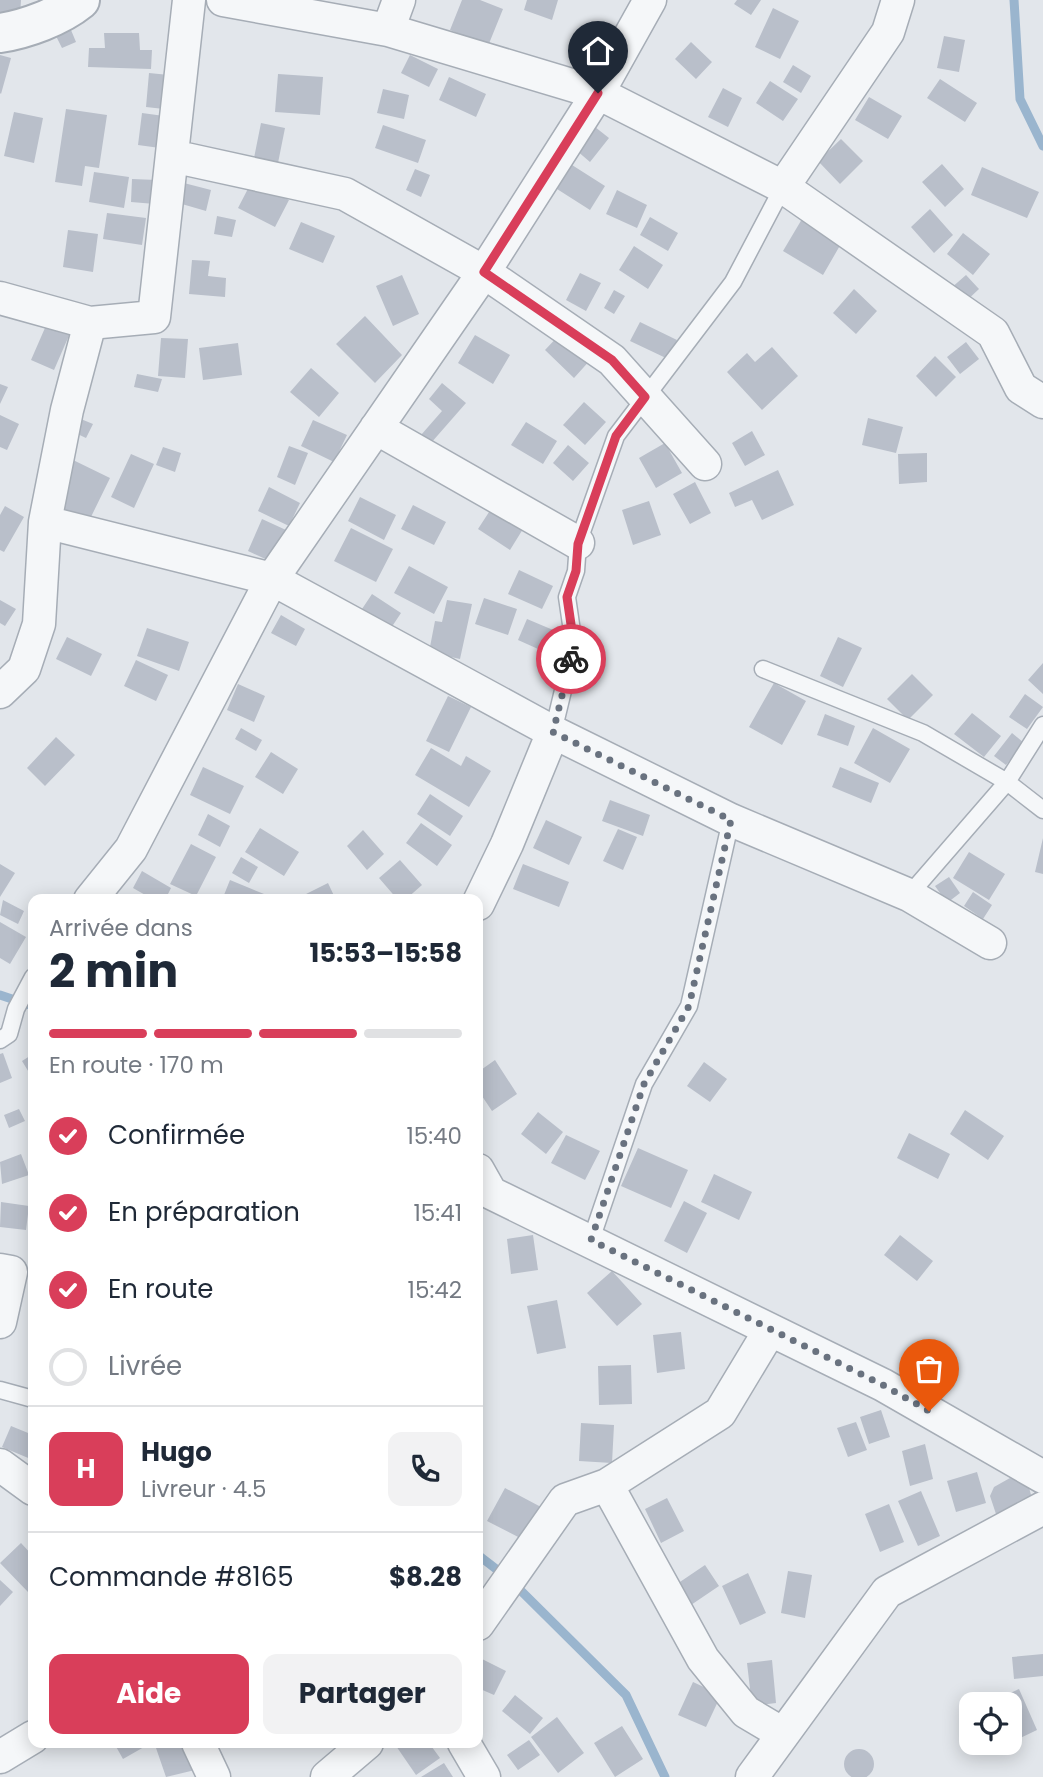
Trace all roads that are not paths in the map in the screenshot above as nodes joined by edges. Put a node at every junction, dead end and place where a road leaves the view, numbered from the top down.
1 (79, 0) edge
2 (190, 0) edge
3 (223, 0) edge
4 (399, 0) edge
5 (650, 0) edge
6 (898, 0) edge
7 (388, 30) junction
8 (0, 33) edge
9 (598, 93) junction
10 (172, 156) junction
11 (783, 187) junction
12 (484, 272) junction
13 (0, 298) edge
14 (90, 323) junction
15 (645, 397) junction
16 (1043, 402) edge
17 (376, 428) junction
18 (705, 464) dead end
19 (45, 522) junction
20 (578, 544) junction
21 (272, 579) junction
22 (764, 670) dead end
23 (0, 692) edge
24 (1043, 725) edge
25 (553, 732) junction
26 (1007, 782) junction
27 (1043, 810) edge
28 (731, 820) junction
29 (95, 894) edge
30 (483, 894) edge
31 (909, 895) junction
32 (990, 943) dead end
33 (28, 986) edge
34 (0, 1040) edge
35 (483, 1179) edge
36 (591, 1240) junction
37 (0, 1270) edge
38 (0, 1322) edge
39 (770, 1329) junction
40 (0, 1390) edge
41 (28, 1398) edge
42 (0, 1465) edge
43 (1043, 1477) edge
44 (28, 1485) edge
45 (607, 1485) junction
46 (1043, 1508) edge
47 (483, 1617) edge
48 (783, 1734) junction
49 (28, 1740) edge
50 (200, 1748) edge
51 (361, 1748) edge
52 (467, 1748) edge
53 (0, 1757) edge
54 (214, 1777) edge
55 (327, 1777) edge
56 (484, 1777) edge
57 (752, 1777) edge

1 - 8 street
2 - 10 street
3 - 7 street
4 - 7 street
5 - 9 street
6 - 11 street
7 - 9 street
9 - 11 street
9 - 12 street
10 - 12 street
10 - 14 street
11 - 15 lane
11 - 16 street
12 - 15 street
12 - 17 street
13 - 14 street
14 - 19 street
15 - 18 street
15 - 20 lane
17 - 20 street
17 - 21 street
19 - 21 street
19 - 23 street
20 - 25 lane
21 - 25 street
21 - 29 street
22 - 26 lane
24 - 26 lane
25 - 28 street
25 - 30 street
26 - 27 lane
26 - 31 lane
28 - 31 street
28 - 36 lane
31 - 32 street
33 - 34 lane
35 - 36 street
36 - 39 street
37 - 38 street
39 - 43 street
39 - 45 street
40 - 41 lane
42 - 44 street
45 - 47 street
45 - 48 street
46 - 48 street
48 - 57 street
49 - 53 street
50 - 54 street
51 - 55 street
52 - 56 street

